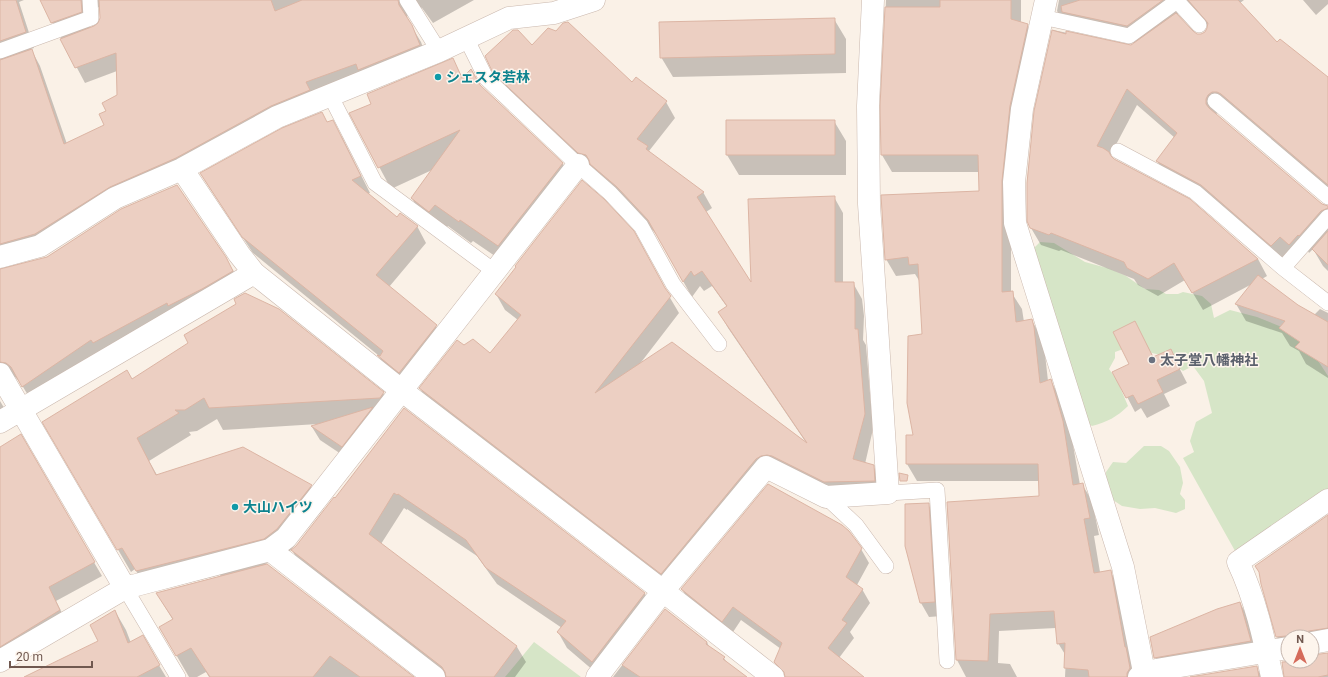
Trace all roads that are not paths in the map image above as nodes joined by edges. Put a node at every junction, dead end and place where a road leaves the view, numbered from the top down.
1 (90, 0) edge
2 (407, 0) edge
3 (594, 0) edge
4 (873, 0) edge
5 (1044, 9) edge
6 (1199, 25) dead end
7 (466, 38) junction
8 (0, 51) edge
9 (439, 51) junction
10 (330, 95) junction
11 (1216, 101) dead end
12 (1118, 150) dead end
13 (578, 165) junction
14 (182, 169) junction
15 (1328, 197) edge
16 (1328, 217) edge
17 (0, 257) edge
18 (1283, 268) junction
19 (494, 271) junction
20 (254, 273) junction
21 (1328, 303) edge
22 (719, 344) dead end
23 (0, 374) edge
24 (401, 390) junction
25 (21, 410) junction
26 (0, 422) edge
27 (888, 493) junction
28 (826, 497) junction
29 (1328, 500) edge
30 (270, 550) junction
31 (886, 566) dead end
32 (125, 588) junction
33 (663, 590) junction
34 (1280, 649) edge
35 (1267, 651) junction
36 (0, 661) edge
37 (947, 661) dead end
38 (1152, 674) edge
39 (178, 677) edge
40 (434, 677) edge
41 (598, 677) edge
42 (774, 677) edge
43 (1272, 677) edge

1 - 8 lane
2 - 9 lane
3 - 7 street
4 - 27 street
5 - 6 lane
5 - 38 street
7 - 9 street
7 - 13 lane
9 - 10 street
10 - 14 street
10 - 19 lane
11 - 15 lane
12 - 18 lane
13 - 19 street
13 - 22 lane
14 - 17 street
14 - 20 street
16 - 18 lane
18 - 21 lane
19 - 24 street
20 - 24 street
20 - 25 street
23 - 25 street
24 - 30 street
24 - 33 street
25 - 26 street
25 - 32 street
27 - 28 street
27 - 37 lane
28 - 31 lane
28 - 33 street
29 - 35 street
30 - 32 street
30 - 40 street
32 - 36 street
32 - 39 lane
33 - 41 street
33 - 42 street
34 - 35 street
35 - 38 street
35 - 43 street

